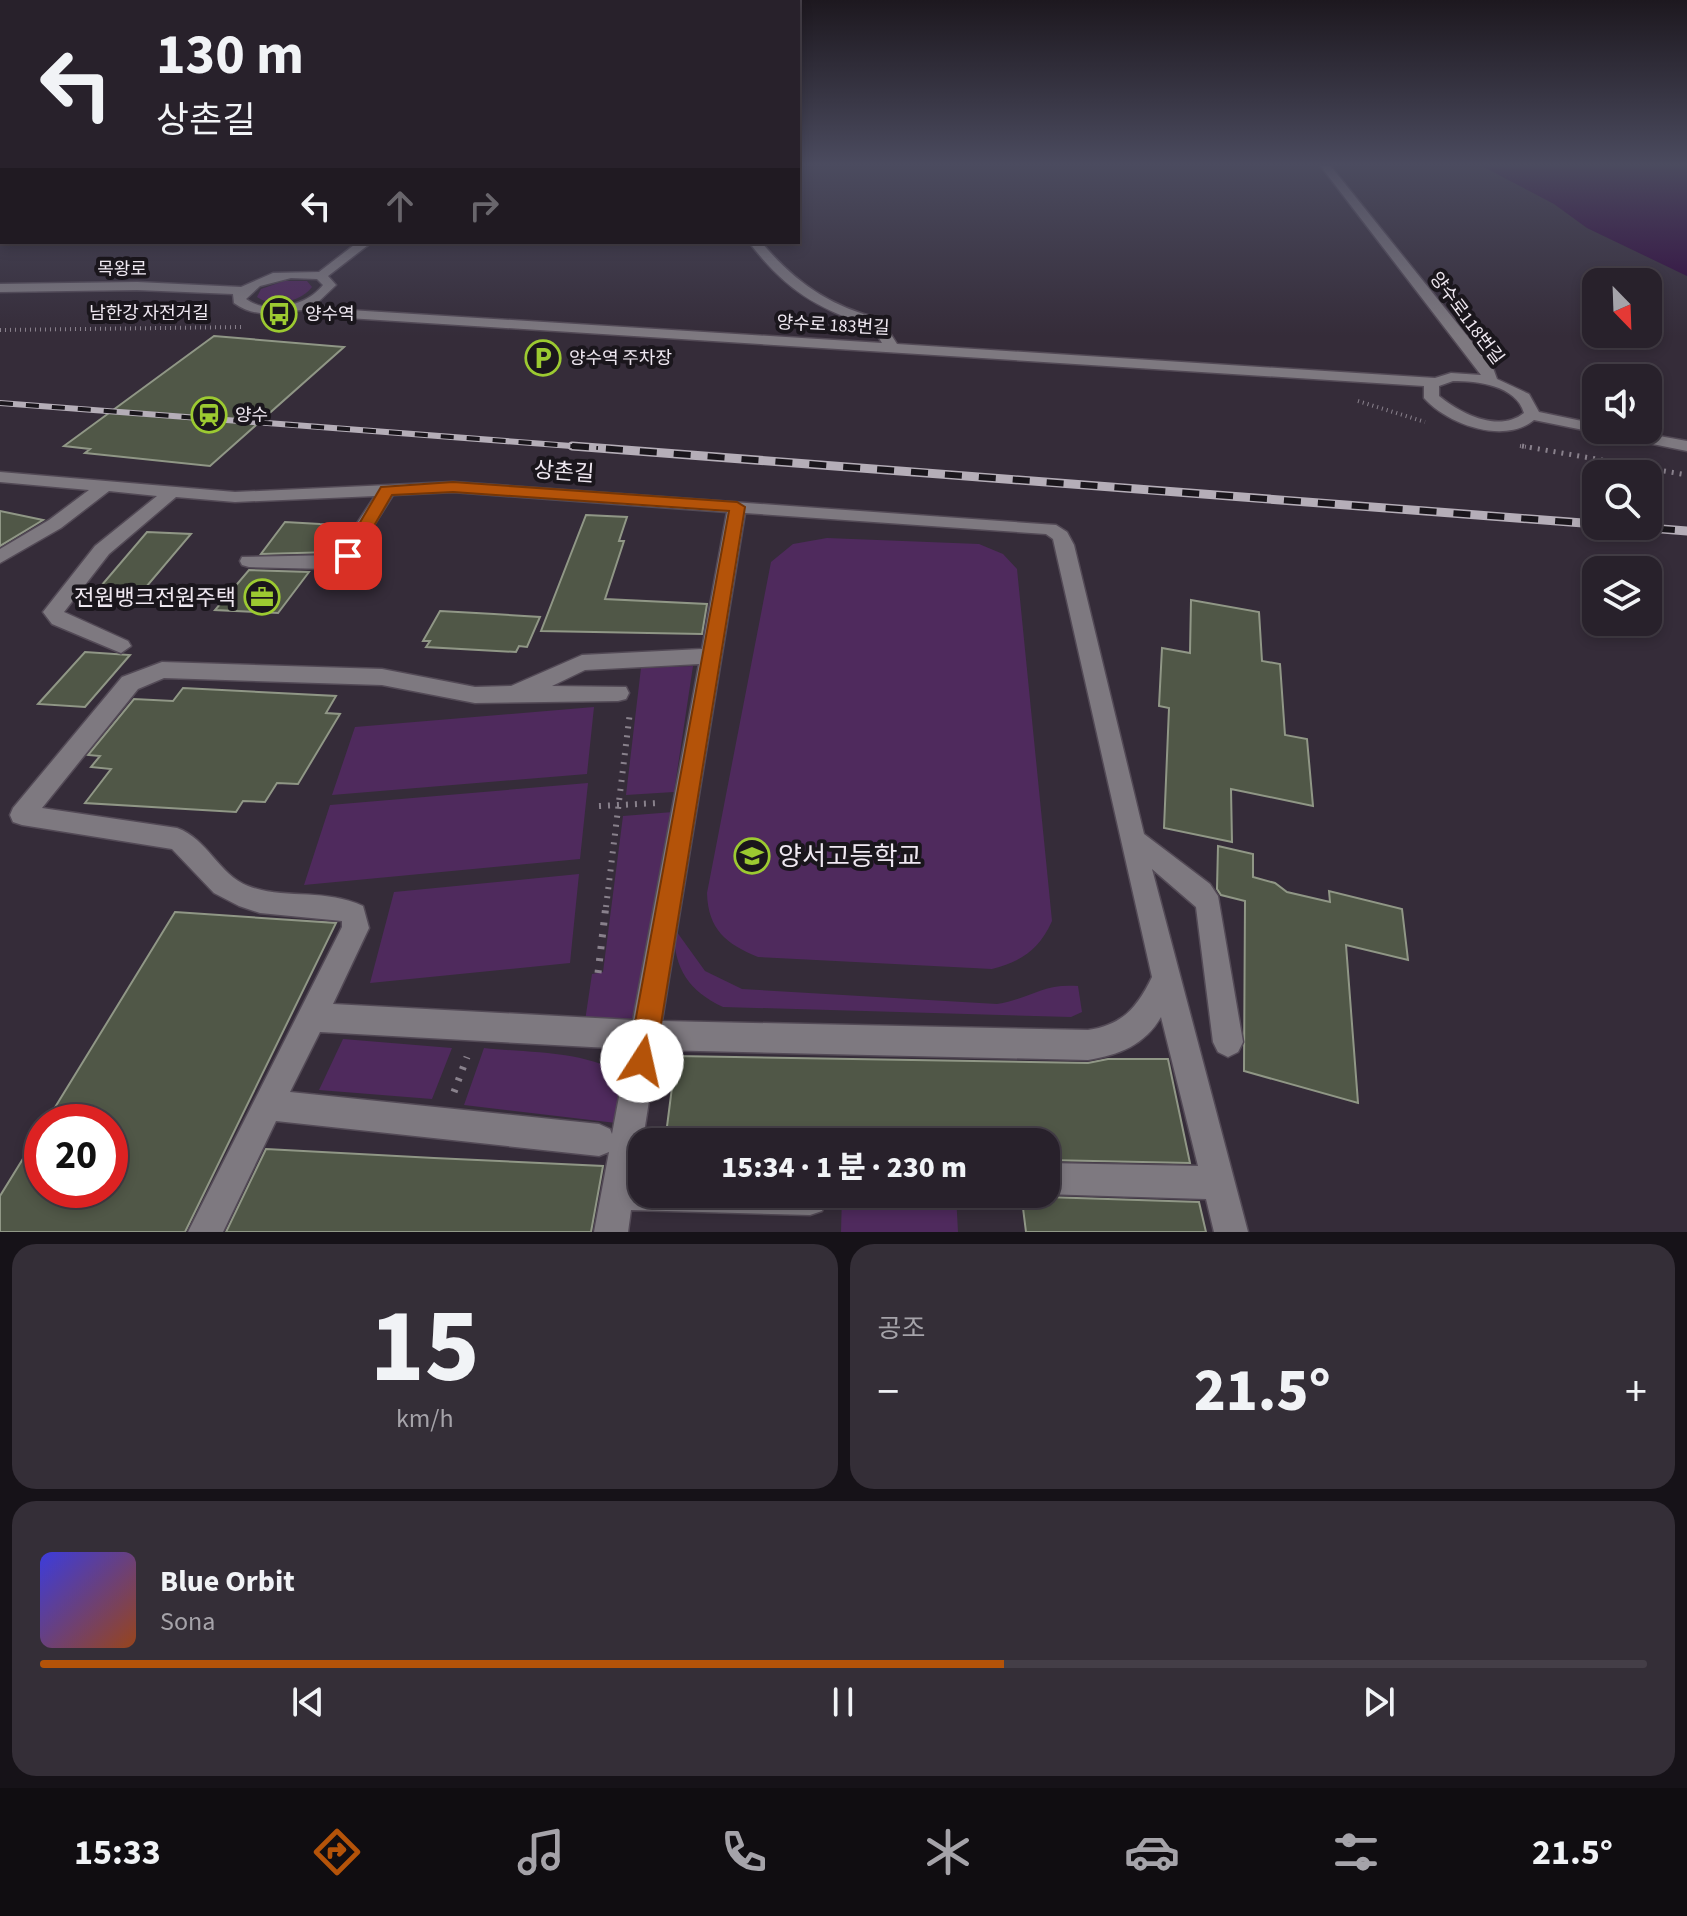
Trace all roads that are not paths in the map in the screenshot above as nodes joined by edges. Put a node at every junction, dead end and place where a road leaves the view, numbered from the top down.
1 (1370, 221) edge
2 (363, 244) edge
3 (757, 244) edge
4 (321, 276) junction
5 (0, 288) edge
6 (243, 291) junction
7 (302, 304) junction
8 (892, 348) junction
9 (1364, 379) junction
10 (1490, 381) junction
11 (1435, 382) junction
12 (1436, 402) junction
13 (1531, 415) junction
14 (1582, 426) edge
15 (1662, 442) edge
16 (1687, 446) edge
17 (0, 477) edge
18 (104, 487) junction
19 (387, 490) junction
20 (171, 493) junction
21 (737, 507) junction
22 (0, 557) edge
23 (249, 561) dead end
24 (121, 646) dead end
25 (712, 656) junction
26 (618, 693) dead end
27 (513, 695) junction
28 (1133, 840) junction
29 (1166, 976) junction
30 (312, 1017) junction
31 (646, 1035) junction
32 (1228, 1042) dead end
33 (269, 1105) junction
34 (599, 1140) dead end
35 (1060, 1179) edge
36 (1219, 1183) junction
37 (618, 1193) junction
38 (628, 1193) edge
39 (205, 1232) edge
40 (611, 1232) edge
41 (1231, 1232) edge

1 - 10 street, 양수로118번길
2 - 4 street
3 - 8 street
4 - 6 street, 목왕로
4 - 7 street
5 - 6 street, 목왕로
6 - 7 street
7 - 8 street, 양수로 183번길
8 - 9 street, 양수로 183번길
9 - 11 street, 양수로 183번길
9 - 12 street, 양수로 183번길
10 - 11 street, 양수로 183번길
10 - 13 street, 양수로 183번길
11 - 12 street
12 - 13 street, 양수로 183번길
13 - 14 street
15 - 16 street
17 - 18 street, 상촌길
18 - 20 street, 상촌길
18 - 22 street
19 - 20 street, 상촌길
19 - 21 street, 상촌길
19 - 23 street
20 - 24 street
21 - 25 street
21 - 28 street, 상촌길
25 - 27 street
25 - 31 street
26 - 27 street
27 - 30 street
28 - 29 street
28 - 32 street
29 - 31 street
29 - 36 street
30 - 31 street
30 - 33 street
31 - 37 street
33 - 34 street
33 - 39 street
35 - 36 street
36 - 41 street
37 - 38 street
37 - 40 street

